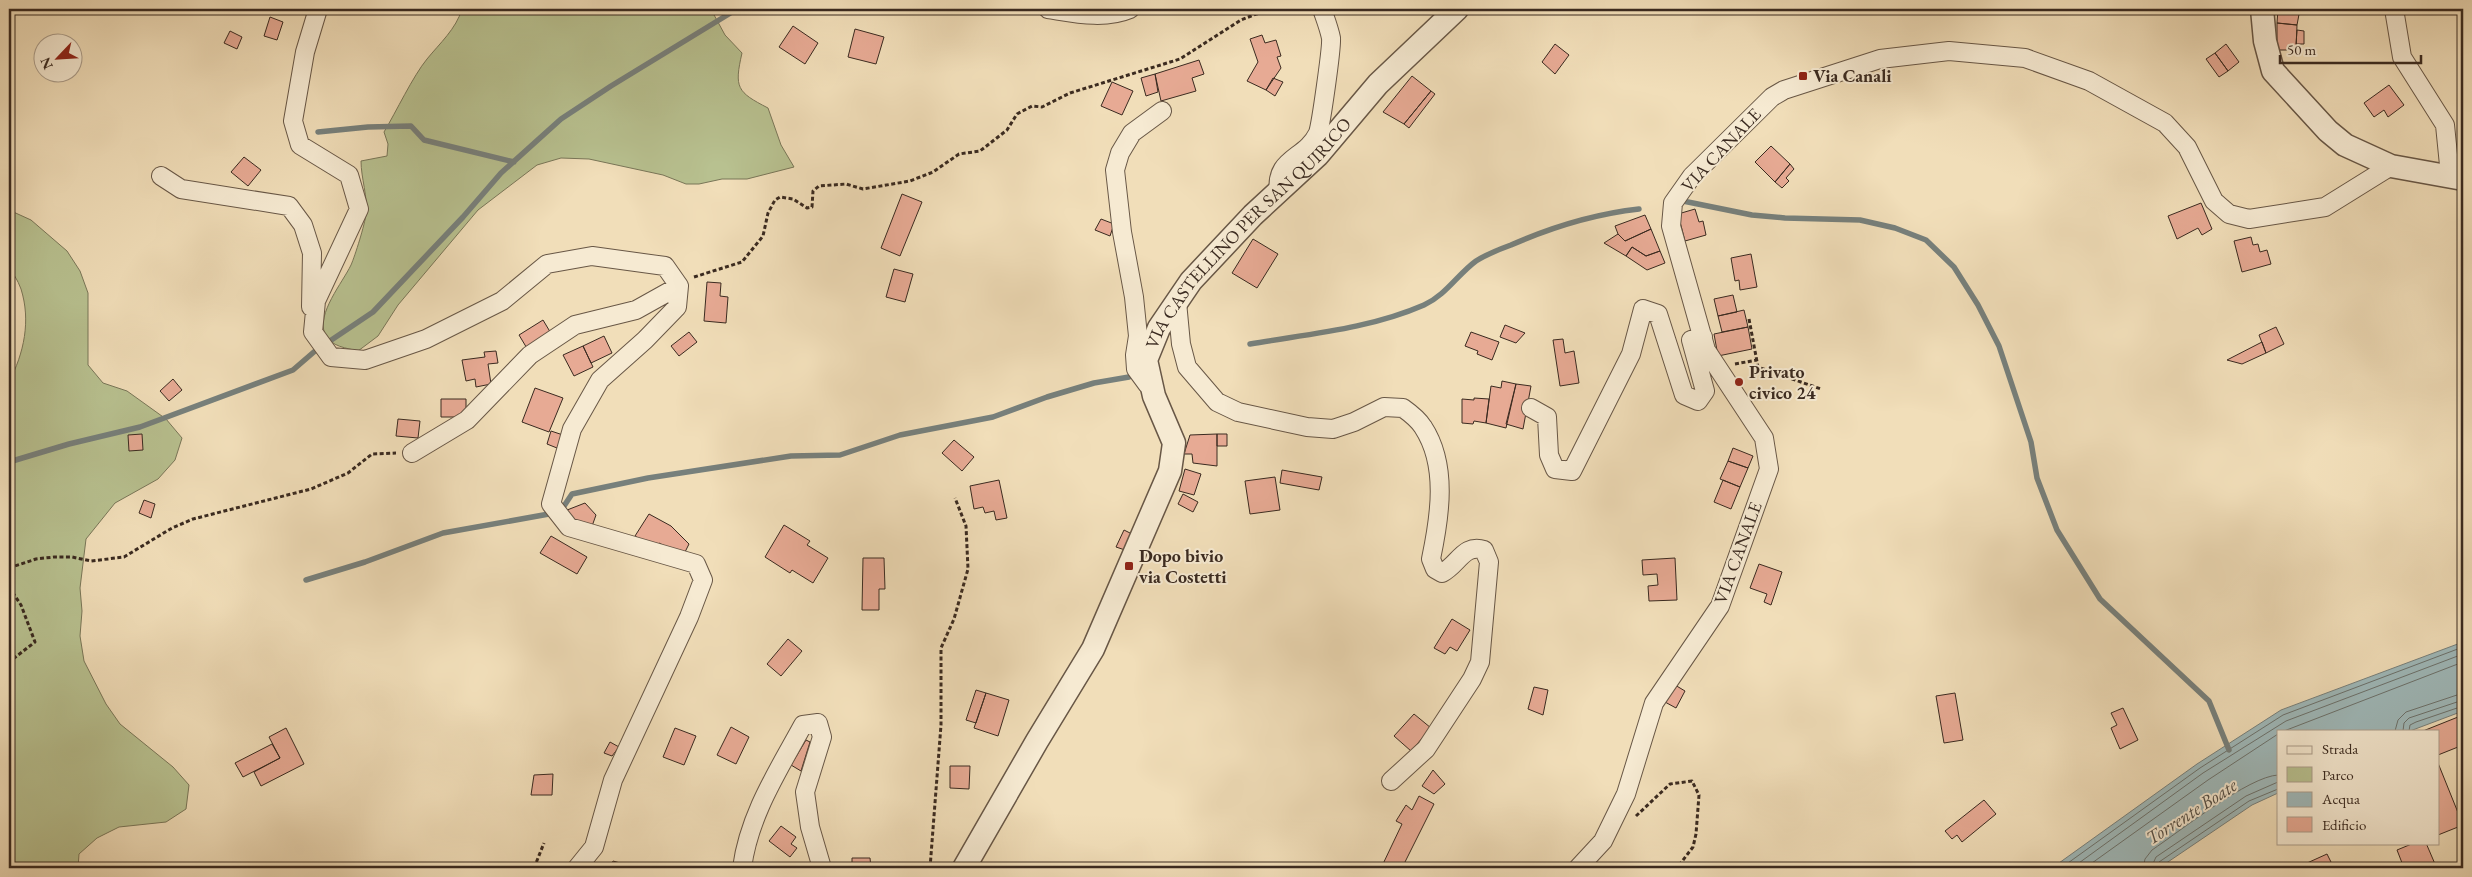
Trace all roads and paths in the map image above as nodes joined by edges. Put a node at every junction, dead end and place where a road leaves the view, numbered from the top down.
1 (318, 9) edge
2 (1048, 9) edge
3 (1130, 9) edge
4 (1290, 9) edge
5 (1322, 9) edge
6 (1457, 9) edge
7 (2262, 9) edge
8 (2394, 9) edge
9 (1162, 111) dead end
10 (2391, 166) junction
11 (161, 176) dead end
12 (2456, 177) edge
13 (1279, 193) junction
14 (679, 286) junction
15 (1176, 302) junction
16 (314, 317) junction
17 (1749, 319) dead end
18 (1703, 337) junction
19 (1153, 388) junction
20 (1821, 389) dead end
21 (1531, 408) dead end
22 (412, 453) joint
23 (955, 498) dead end
24 (9, 568) edge
25 (9, 587) edge
26 (9, 662) edge
27 (1391, 781) dead end
28 (1634, 818) dead end
29 (544, 844) dead end
30 (534, 868) edge
31 (577, 868) edge
32 (742, 868) edge
33 (822, 868) edge
34 (930, 868) edge
35 (964, 868) edge
36 (1578, 868) edge
37 (1677, 868) edge

1 - 16 street
2 - 3 street
4 - 14 path
5 - 13 street
6 - 13 street, VIA CASTELLINO PER SAN QUIRICO
7 - 10 street
8 - 12 street
9 - 19 street
10 - 12 street
10 - 18 street, VIA CANALE
11 - 16 street
13 - 15 street, VIA CASTELLINO PER SAN QUIRICO
14 - 16 street
14 - 22 street
14 - 31 street
15 - 19 street, VIA CASTELLINO PER SAN QUIRICO
15 - 27 street
17 - 20 path
18 - 21 street
18 - 36 street, VIA CANALE
19 - 35 street, VIA CASTELLINO PER SAN QUIRICO
22 - 24 path
23 - 34 path
25 - 26 path
28 - 37 path
29 - 30 path
32 - 33 street

